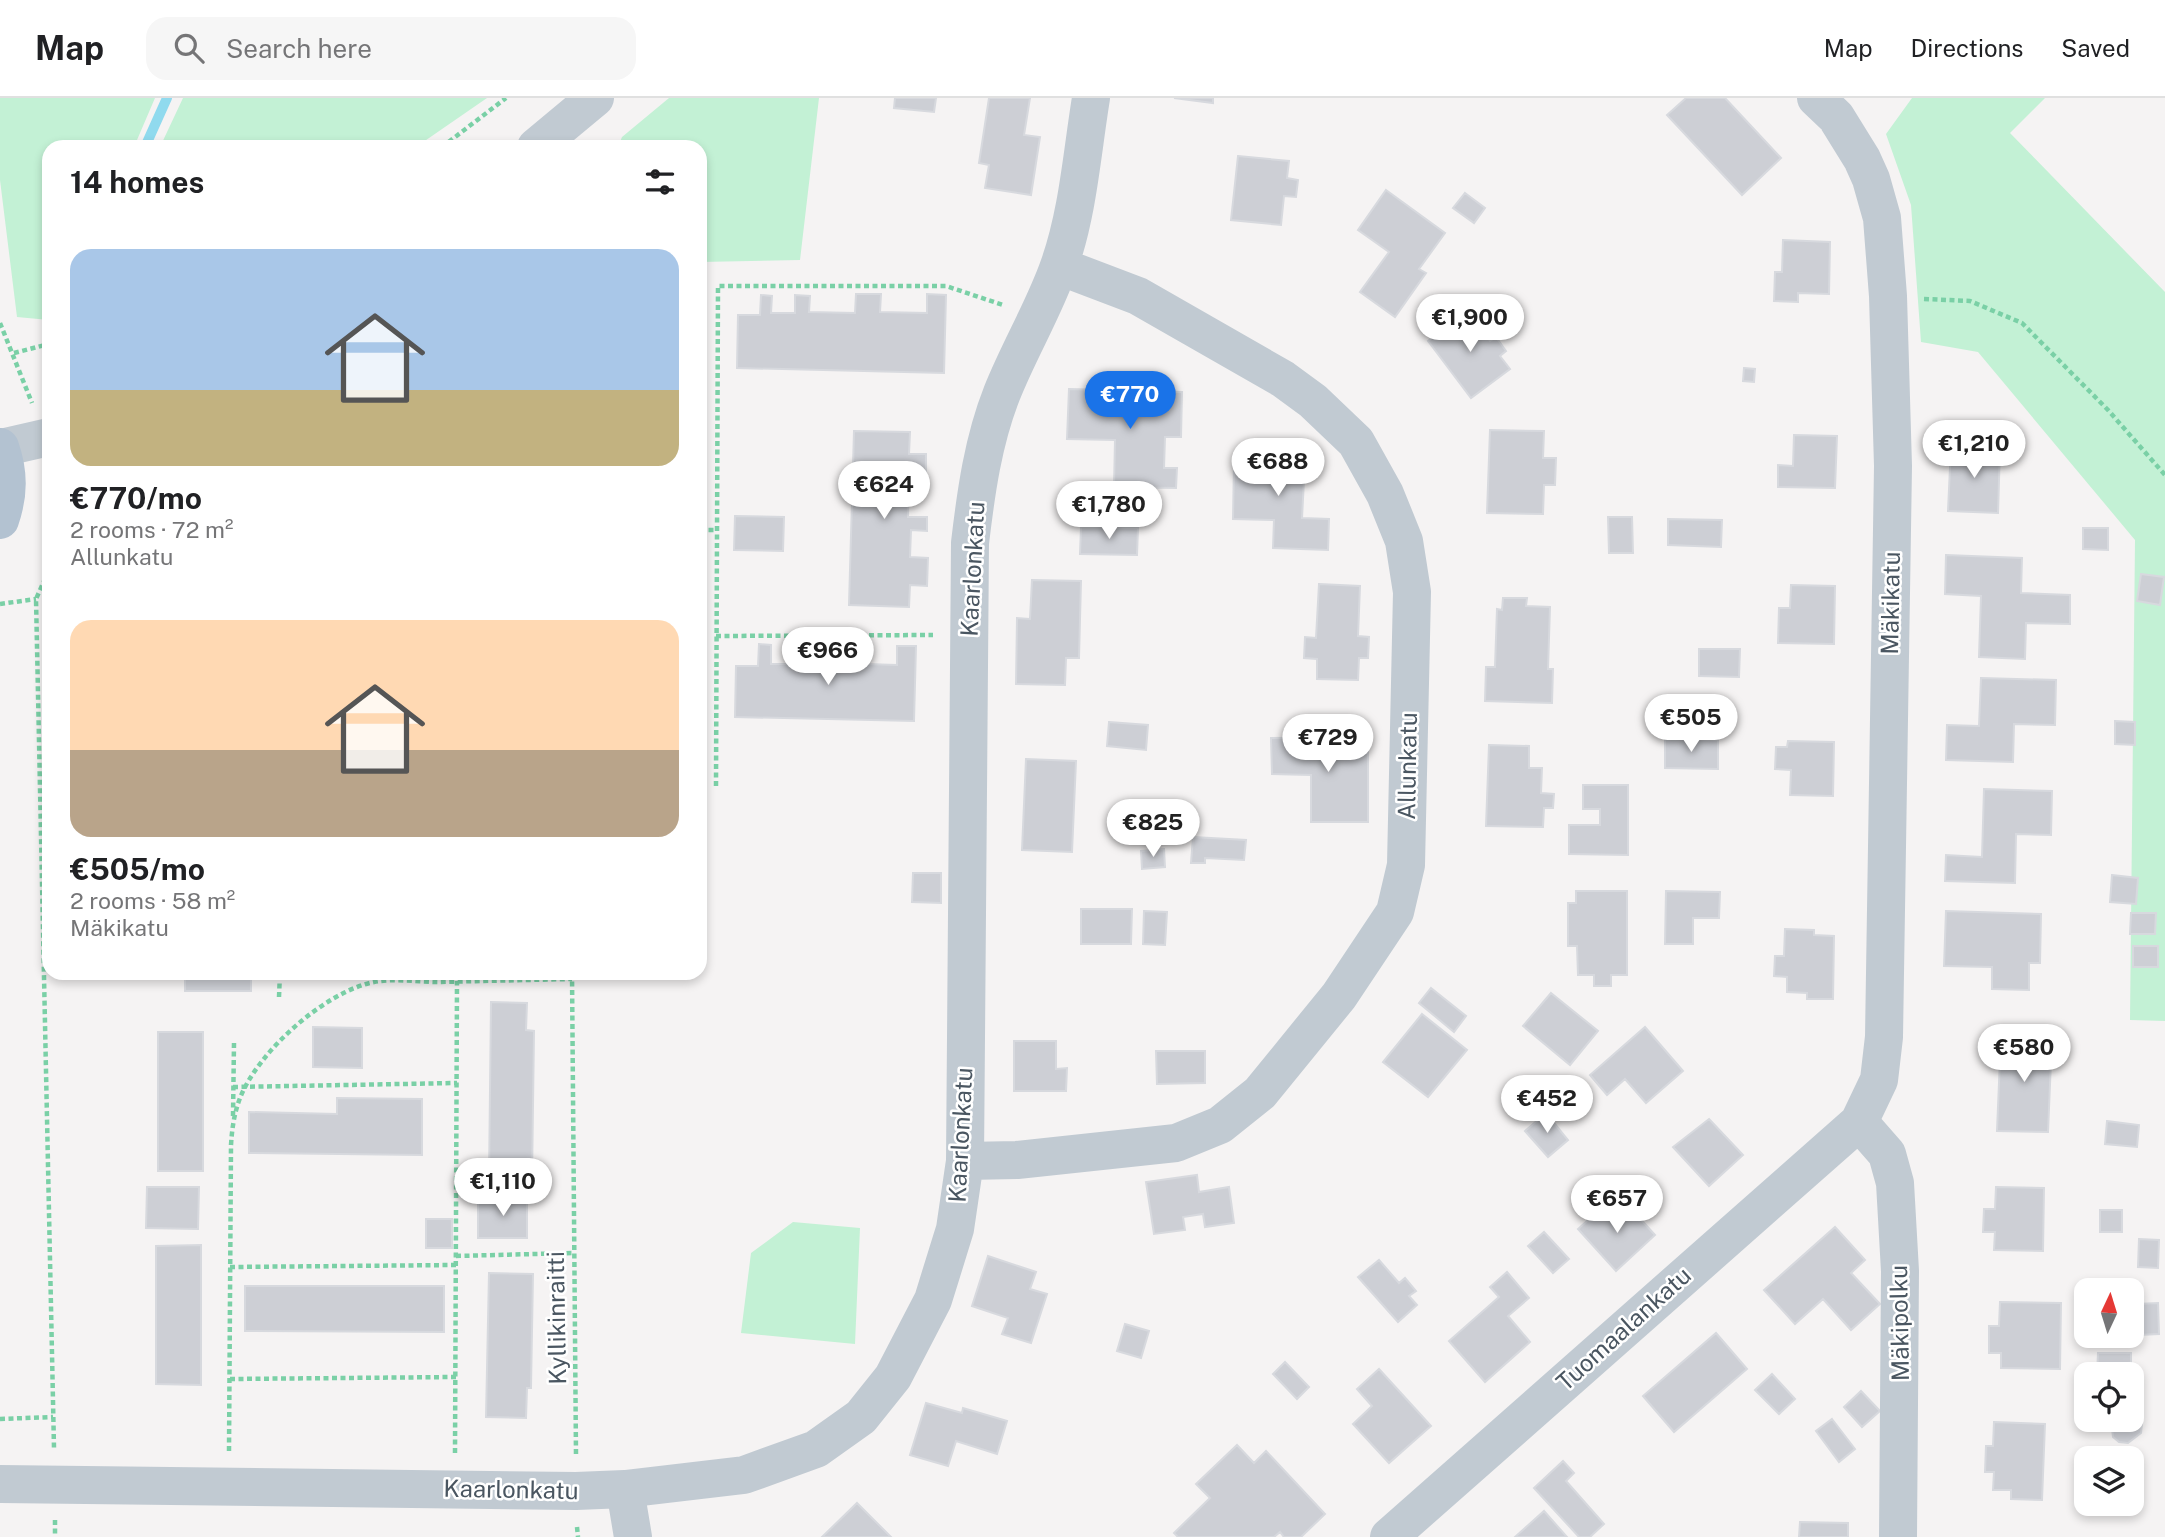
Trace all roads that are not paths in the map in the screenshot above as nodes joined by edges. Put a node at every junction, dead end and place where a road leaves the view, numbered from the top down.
1 (596, 98) edge
2 (1091, 98) edge
3 (1816, 98) edge
4 (545, 140) edge
5 (1059, 266) junction
6 (42, 438) edge
7 (0, 447) edge
8 (0, 520) edge
9 (1859, 1122) junction
10 (965, 1161) junction
11 (0, 1485) edge
12 (625, 1489) junction
13 (633, 1537) edge
14 (1389, 1537) edge
15 (1898, 1537) edge

1 - 4 street
2 - 5 street, Kaarlonkatu
3 - 9 street, Mäkikatu
5 - 10 street, Kaarlonkatu
5 - 10 street, Allunkatu
6 - 7 street
7 - 8 main road
9 - 14 street, Tuomaalankatu
9 - 15 street, Mäkipolku
10 - 12 street, Kaarlonkatu
11 - 12 street, Kaarlonkatu
12 - 13 street

